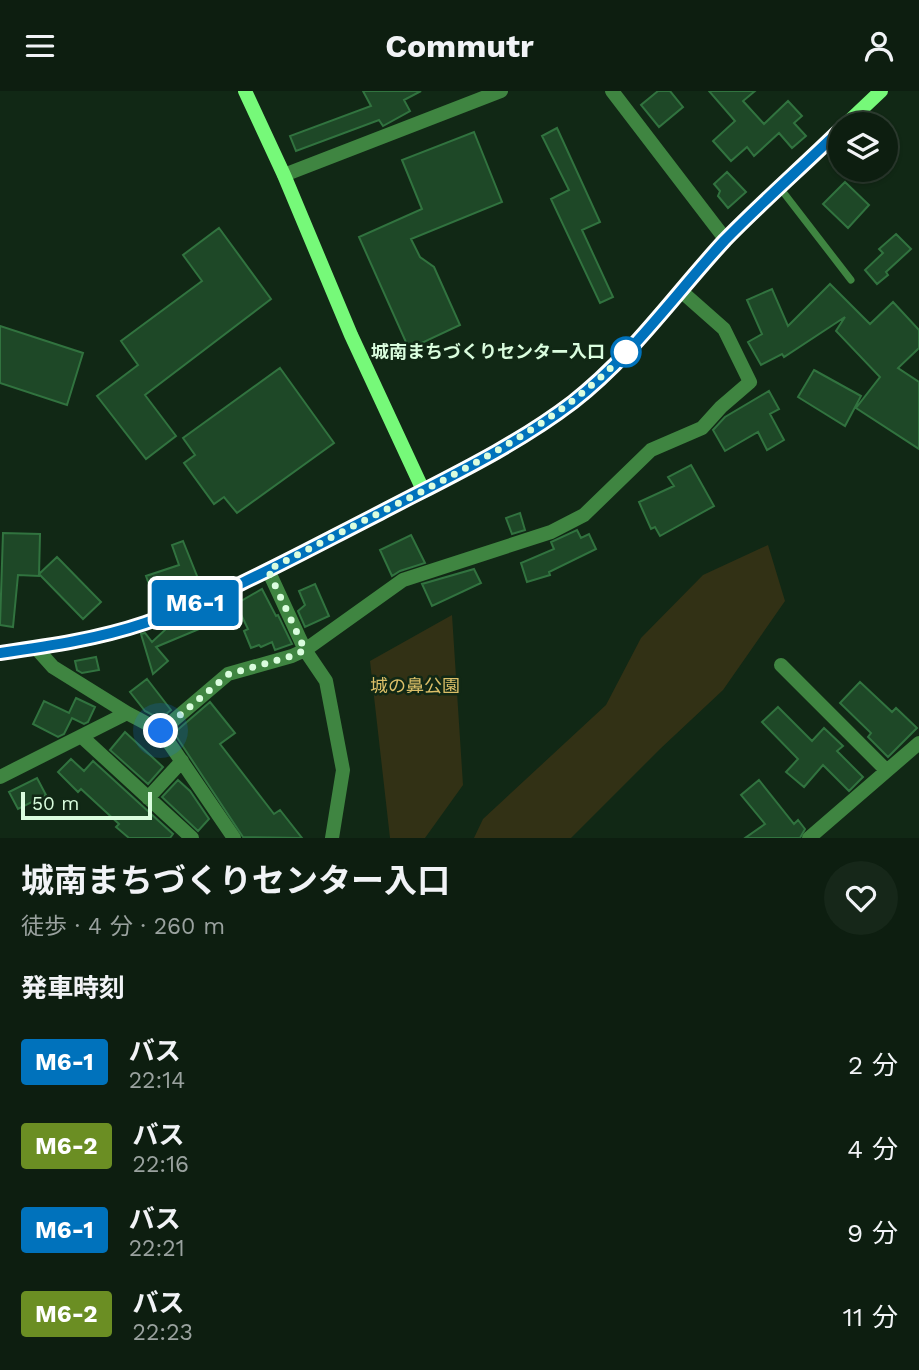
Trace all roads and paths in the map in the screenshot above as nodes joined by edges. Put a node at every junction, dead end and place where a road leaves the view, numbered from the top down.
1 (245, 91) edge
2 (501, 91) edge
3 (612, 91) edge
4 (881, 91) edge
5 (859, 112) edge
6 (828, 142) edge
7 (284, 175) junction
8 (780, 188) junction
9 (726, 240) junction
10 (851, 280) dead end
11 (681, 291) junction
12 (423, 491) junction
13 (268, 570) junction
14 (36, 648) junction
15 (305, 650) junction
16 (0, 653) edge
17 (781, 665) dead end
18 (127, 713) junction
19 (161, 731) junction
20 (81, 736) junction
21 (919, 743) edge
22 (182, 761) junction
23 (886, 770) junction
24 (0, 777) edge
25 (148, 798) junction
26 (192, 838) edge
27 (234, 838) edge
28 (332, 838) edge
29 (809, 838) edge

1 - 7 street
2 - 7 street
3 - 9 street
4 - 5 street
6 - 8 street
7 - 12 street
8 - 9 street
8 - 10 lane
9 - 11 street
11 - 12 street
11 - 15 street
12 - 13 street
13 - 14 street
13 - 15 street
14 - 16 street
14 - 18 street
15 - 19 street
15 - 28 street
17 - 23 street
18 - 19 street
18 - 20 street
19 - 22 street
20 - 24 street
20 - 25 street
21 - 23 street
22 - 25 street
22 - 27 street
23 - 29 street
25 - 26 street

